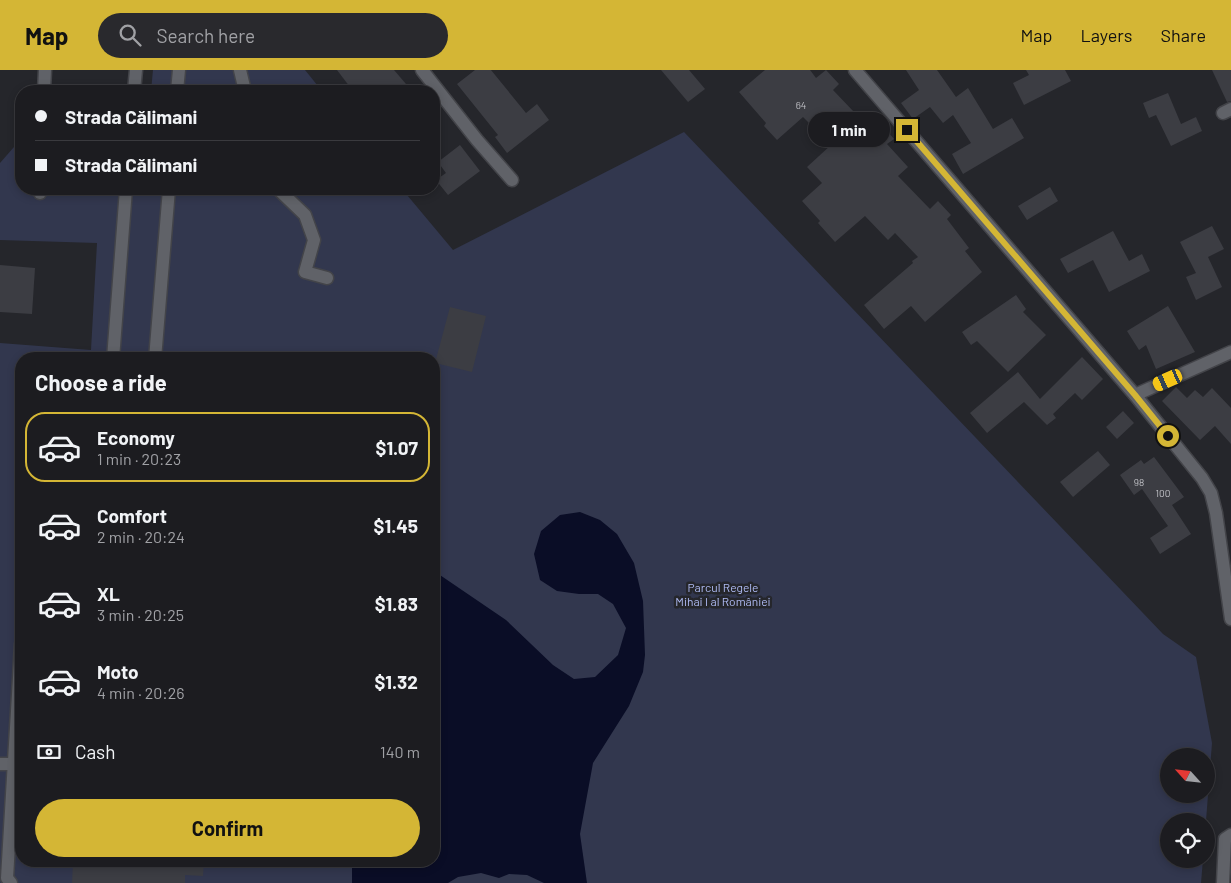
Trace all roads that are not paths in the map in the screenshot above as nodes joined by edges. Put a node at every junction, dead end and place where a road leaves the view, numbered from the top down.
1 (45, 70) edge
2 (136, 70) edge
3 (178, 70) edge
4 (240, 70) edge
5 (422, 70) edge
6 (857, 70) edge
7 (44, 85) edge
8 (135, 85) edge
9 (177, 85) edge
10 (244, 85) edge
11 (434, 85) edge
12 (440, 93) edge
13 (512, 180) dead end
14 (126, 195) edge
15 (169, 195) edge
16 (284, 195) edge
17 (327, 278) dead end
18 (114, 352) edge
19 (157, 352) edge
20 (1231, 352) edge
21 (1135, 395) junction
22 (1231, 615) edge
23 (1231, 619) edge
24 (15, 695) edge
25 (7, 764) edge
26 (1231, 835) edge
27 (11, 883) edge
28 (1223, 883) edge

1 - 7 street
2 - 8 street
3 - 9 street
4 - 10 street
5 - 11 street
6 - 21 street
12 - 13 street
14 - 18 street
15 - 19 street
16 - 17 street
20 - 21 street
21 - 22 street
22 - 23 street
24 - 25 street
25 - 27 street
26 - 28 street

